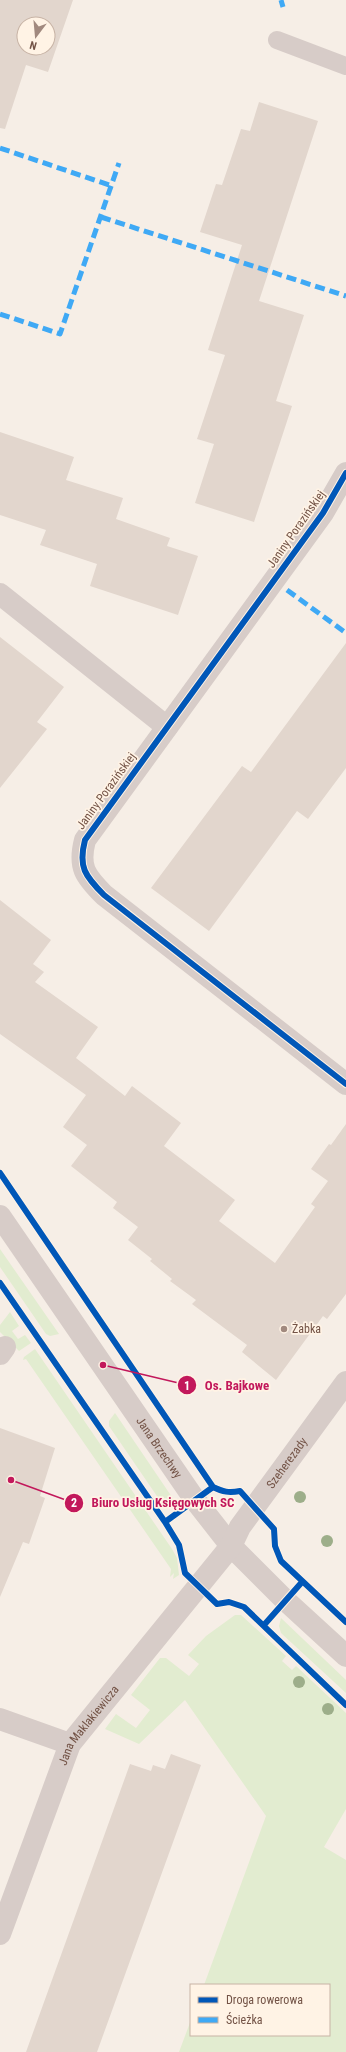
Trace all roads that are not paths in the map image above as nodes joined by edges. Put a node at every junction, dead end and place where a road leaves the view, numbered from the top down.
1 (277, 40) dead end
2 (346, 66) edge
3 (346, 473) edge
4 (0, 594) edge
5 (167, 727) junction
6 (346, 1084) edge
7 (0, 1216) edge
8 (346, 1382) edge
9 (231, 1546) junction
10 (346, 1656) edge
11 (0, 1719) edge
12 (70, 1744) junction
13 (0, 1934) edge

1 - 2 lane
3 - 5 street, Janiny Porazińskiej
4 - 5 street
5 - 6 street, Janiny Porazińskiej
7 - 9 street, Jana Brzechwy
8 - 9 street, Szeherezady
9 - 10 street, Jana Brzechwy
9 - 12 street, Jana Maklakiewicza
11 - 12 street
12 - 13 street, Jana Maklakiewicza

